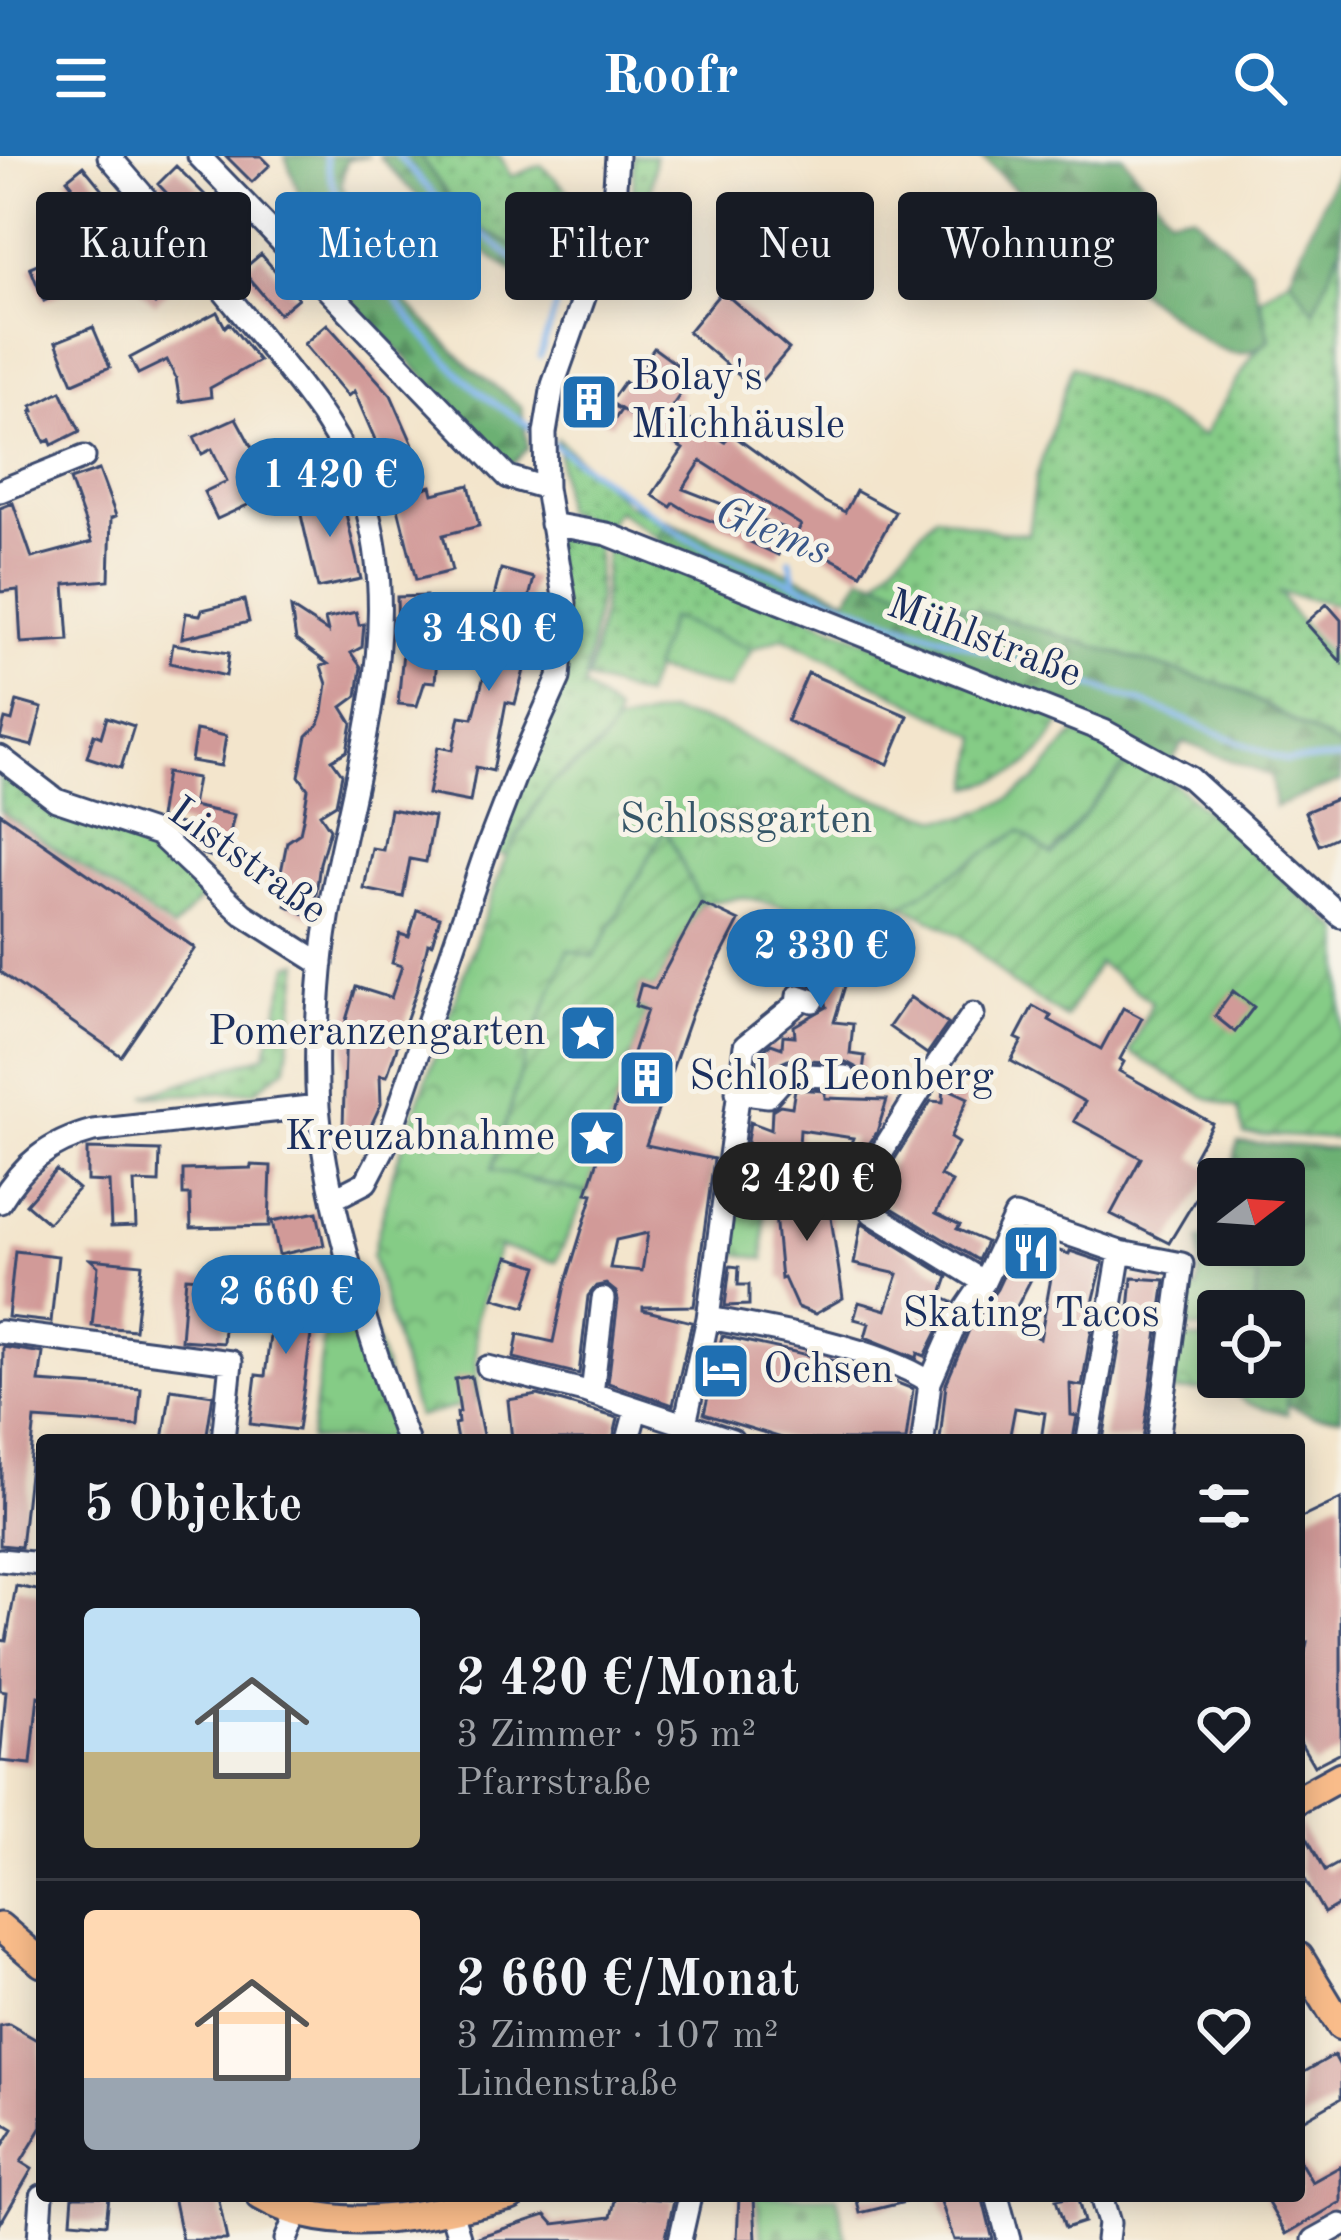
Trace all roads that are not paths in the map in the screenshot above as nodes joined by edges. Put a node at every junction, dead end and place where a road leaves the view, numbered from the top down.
1 (110, 156) edge
2 (199, 156) edge
3 (616, 156) edge
4 (84, 457) dead end
5 (546, 488) junction
6 (0, 491) edge
7 (551, 524) junction
8 (0, 757) edge
9 (1341, 916) edge
10 (322, 964) junction
11 (813, 1001) dead end
12 (973, 1014) dead end
13 (845, 1077) dead end
14 (737, 1092) junction
15 (318, 1106) junction
16 (873, 1166) junction
17 (726, 1174) junction
18 (335, 1198) junction
19 (0, 1202) edge
20 (1120, 1252) junction
21 (984, 1282) junction
22 (603, 1299) dead end
23 (708, 1318) junction
24 (0, 1331) edge
25 (497, 1370) dead end
26 (930, 1382) junction
27 (592, 1394) junction
28 (637, 1410) junction
29 (685, 1432) edge
30 (224, 1434) edge
31 (405, 1434) edge
32 (630, 1434) edge
33 (924, 1434) edge
34 (1089, 1434) edge
35 (1159, 1434) edge
36 (0, 1559) edge
37 (36, 1563) edge
38 (1341, 1776) edge
39 (1305, 1795) edge
40 (0, 1927) edge
41 (36, 1959) edge
42 (1305, 1967) edge
43 (1341, 2026) edge
44 (42, 2202) edge
45 (274, 2202) edge
46 (480, 2202) edge
47 (689, 2202) edge
48 (1000, 2202) edge
49 (1103, 2202) edge
50 (450, 2208) junction
51 (297, 2213) junction
52 (1341, 2225) edge
53 (39, 2240) edge
54 (286, 2240) edge
55 (460, 2240) edge
56 (680, 2240) edge
57 (1009, 2240) edge
58 (1106, 2240) edge
59 (1314, 2240) edge

1 - 10 street
2 - 5 street
3 - 5 street
4 - 6 street
5 - 7 street
7 - 9 street, Mühlstraße
7 - 18 street
8 - 10 street, Liststraße
10 - 15 street
11 - 14 street
12 - 16 street
13 - 14 street
14 - 17 street
15 - 18 street
15 - 19 street
16 - 17 street
16 - 21 street
17 - 23 street
18 - 31 street
20 - 21 street
20 - 34 street
20 - 35 street
21 - 26 street
22 - 27 street
23 - 26 street
23 - 29 street
24 - 30 street
25 - 27 street
26 - 33 street
27 - 28 street
28 - 29 street
28 - 32 street
36 - 37 street
38 - 39 main road
40 - 41 main road
42 - 43 main road
44 - 53 street
45 - 51 main road
46 - 50 main road
47 - 56 street
48 - 57 street
49 - 58 street
50 - 51 main road
50 - 55 street
51 - 54 street
52 - 59 street

